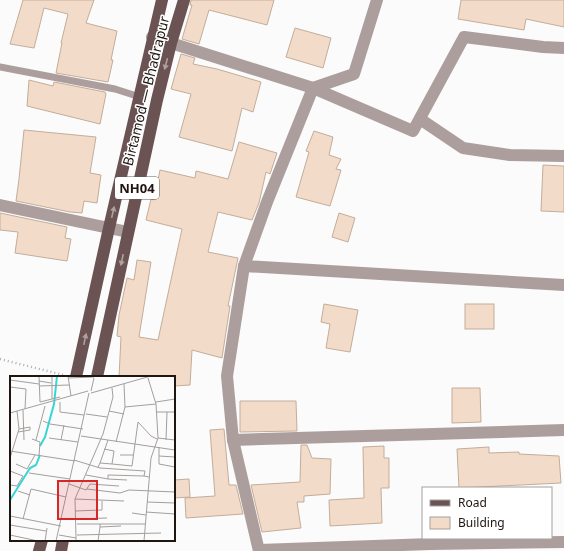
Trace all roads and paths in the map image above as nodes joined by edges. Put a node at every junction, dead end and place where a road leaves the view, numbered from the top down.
1 (162, 0) edge
2 (184, 0) edge
3 (377, 0) edge
4 (152, 37) junction
5 (171, 42) junction
6 (564, 48) edge
7 (0, 67) edge
8 (313, 88) junction
9 (140, 97) junction
10 (420, 118) junction
11 (564, 156) edge
12 (0, 205) edge
13 (109, 228) junction
14 (128, 232) junction
15 (244, 266) junction
16 (564, 285) edge
17 (0, 359) edge
18 (65, 376) edge
19 (76, 376) edge
20 (97, 376) edge
21 (564, 430) edge
22 (233, 440) junction
23 (42, 541) edge
24 (63, 541) edge
25 (564, 542) edge
26 (259, 550) edge
27 (39, 551) edge
28 (61, 551) edge

1 - 4 main road, Birtamod — Bhadrapur / NH04
2 - 5 main road, Birtamod — Bhadrapur / NH04
3 - 8 street
4 - 5 street
4 - 9 main road, Birtamod — Bhadrapur / NH04
5 - 8 street
5 -> 14 main road, Birtamod — Bhadrapur / NH04
6 - 10 street
7 - 9 lane
8 - 10 street
8 - 15 street
13 -> 9 main road, Birtamod — Bhadrapur / NH04
10 - 11 street
12 - 13 street
13 - 14 street
19 -> 13 main road, Birtamod — Bhadrapur / NH04
14 -> 20 main road, Birtamod — Bhadrapur / NH04
15 - 16 street
15 - 22 street
17 - 18 path
21 - 22 street
22 - 26 street
23 - 27 main road
24 - 28 main road
25 - 26 street

